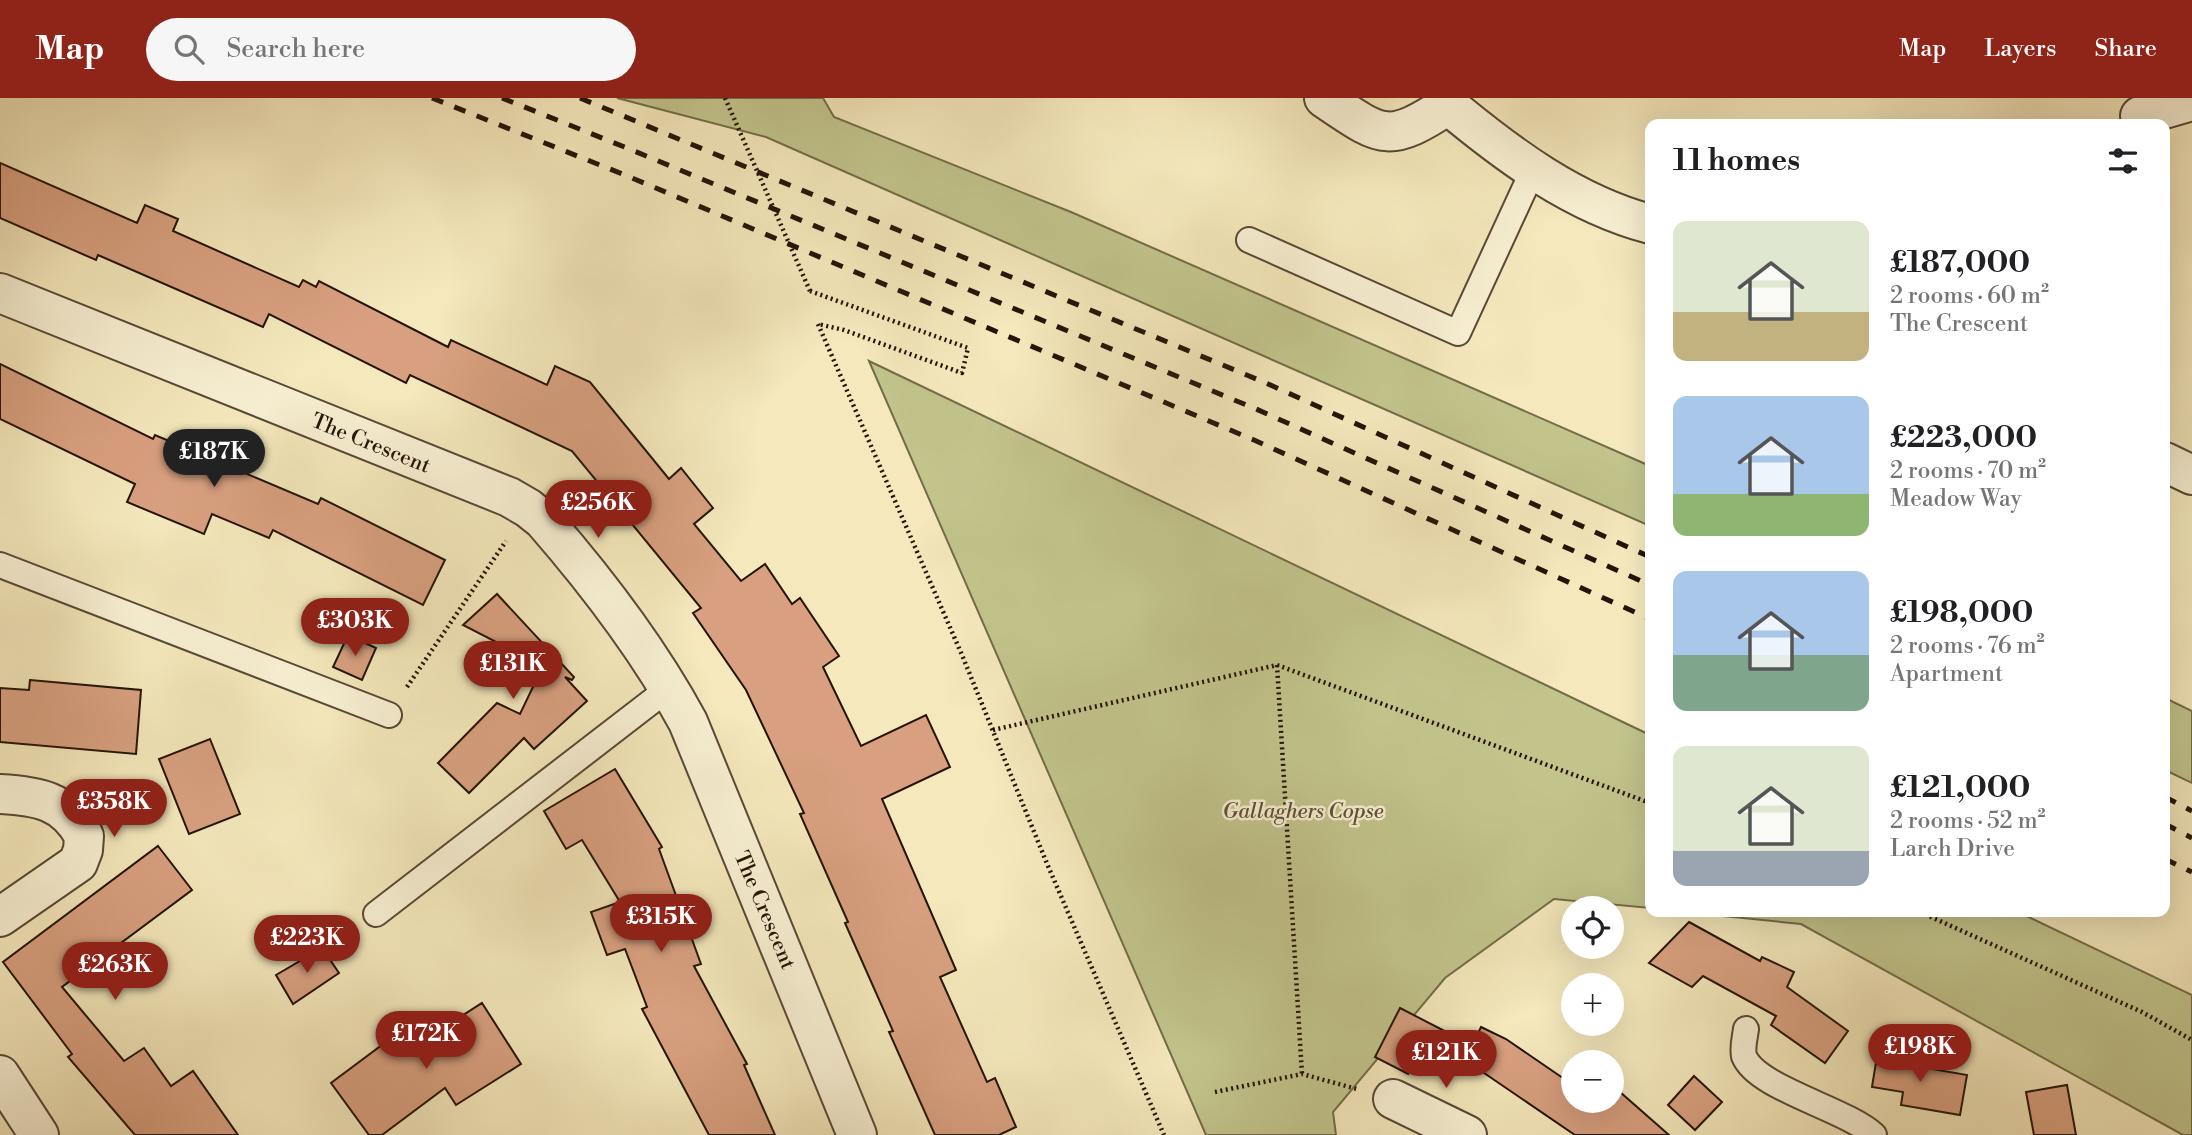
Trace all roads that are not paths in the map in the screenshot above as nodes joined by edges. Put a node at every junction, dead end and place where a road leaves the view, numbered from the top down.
1 (1324, 98) edge
2 (1450, 101) edge
3 (2192, 101) edge
4 (2138, 113) edge
5 (1534, 168) junction
6 (1645, 222) edge
7 (1249, 240) dead end
8 (0, 293) edge
9 (2170, 464) edge
10 (2192, 475) edge
11 (0, 565) edge
12 (669, 688) junction
13 (389, 715) road end
14 (0, 794) edge
15 (376, 915) dead end
16 (0, 917) edge
17 (1746, 1029) dead end
18 (0, 1075) edge
19 (1393, 1099) road end
20 (39, 1135) edge
21 (857, 1135) edge
22 (1467, 1135) edge
23 (1874, 1135) edge

1 - 2 street
2 - 5 street
3 - 4 street
5 - 6 street
5 - 7 lane
8 - 12 street, The Crescent
9 - 10 street
11 - 13 lane
12 - 15 lane
12 - 21 street, The Crescent
14 - 16 street
17 - 23 lane
18 - 20 street
19 - 22 street

